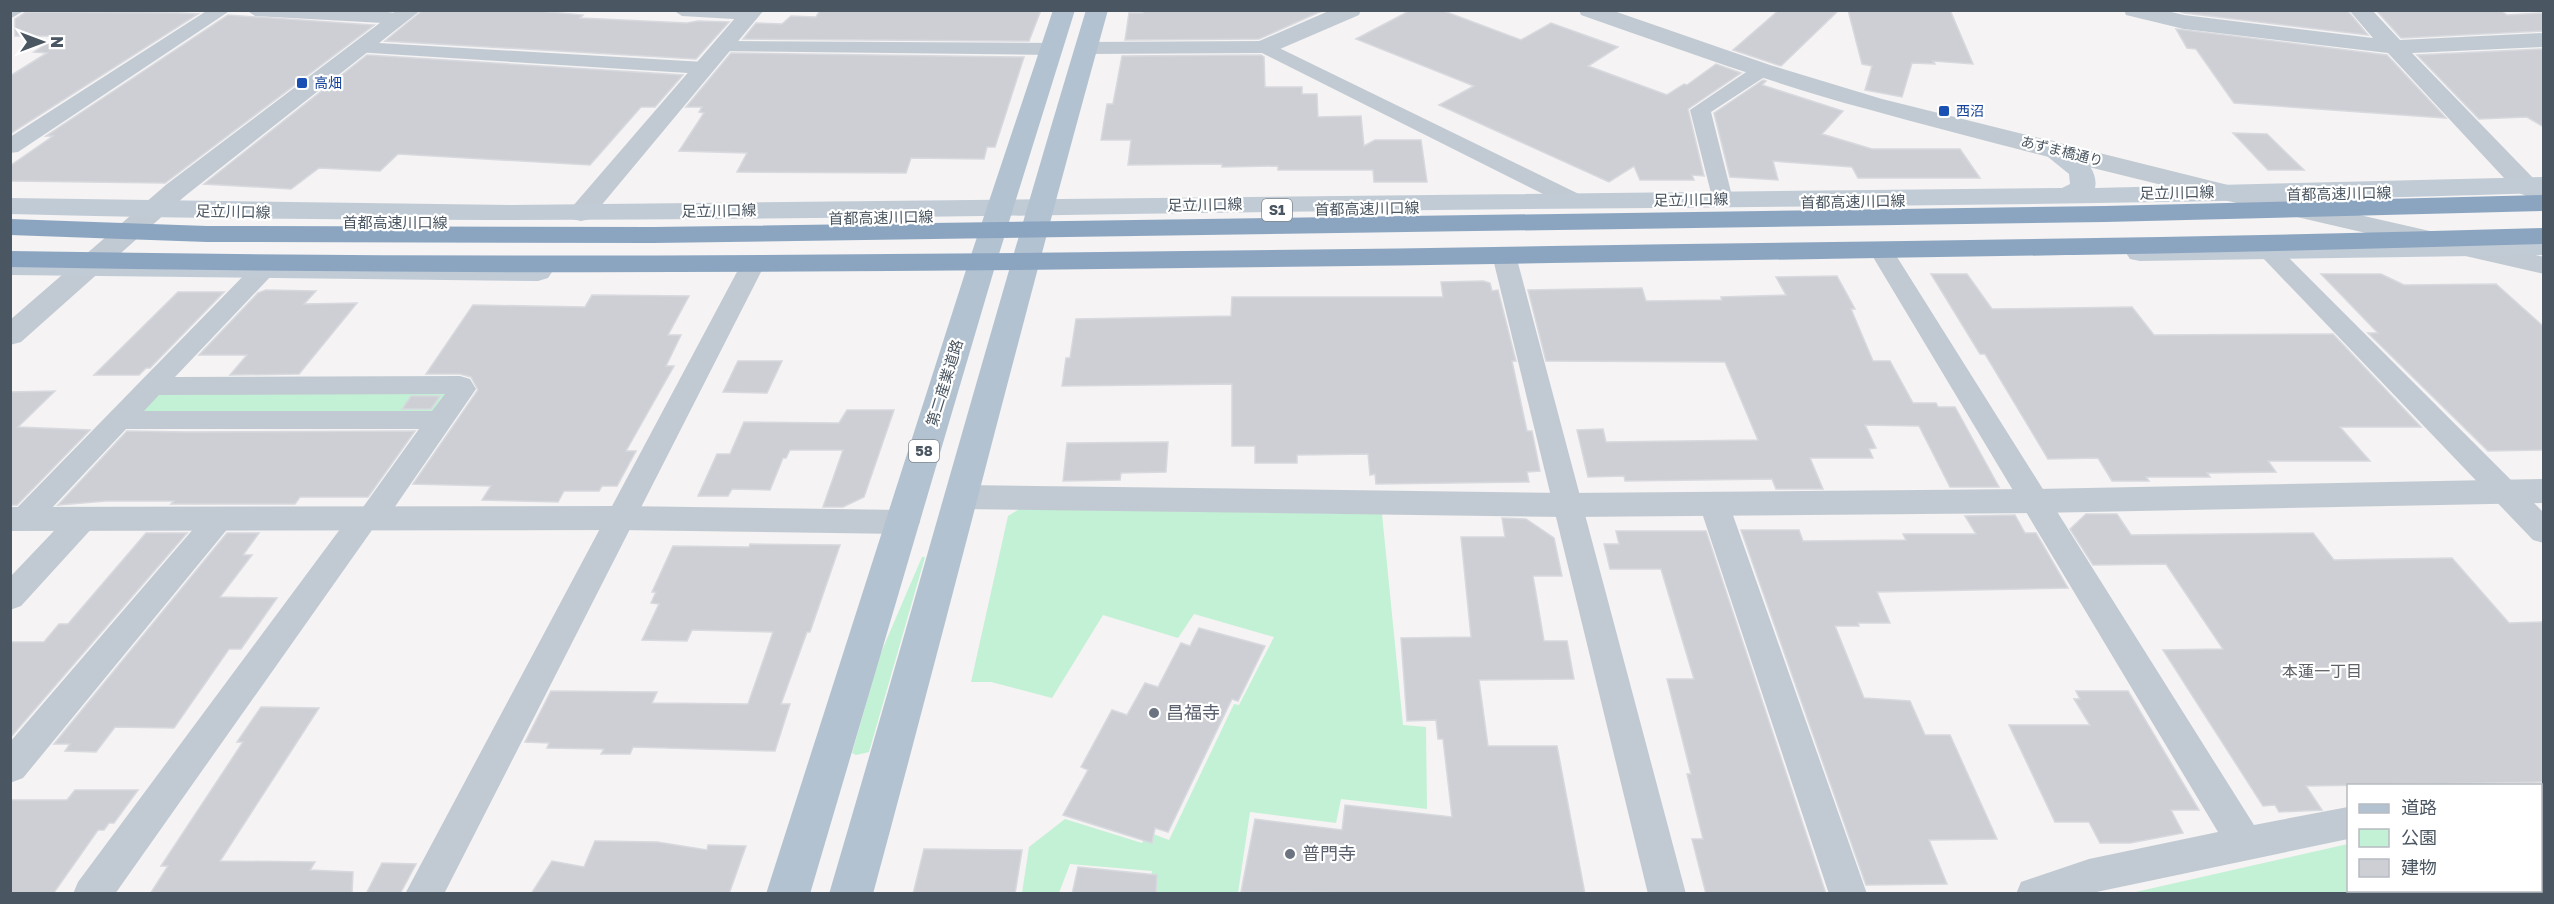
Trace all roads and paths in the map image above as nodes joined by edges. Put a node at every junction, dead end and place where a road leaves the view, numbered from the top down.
1 (16, 10) edge
2 (222, 10) edge
3 (255, 10) edge
4 (682, 10) edge
5 (1065, 10) edge
6 (1097, 10) edge
7 (1351, 10) edge
8 (1589, 10) edge
9 (2134, 10) edge
10 (2359, 10) edge
11 (752, 12) edge
12 (10, 14) edge
13 (406, 14) edge
14 (2544, 40) edge
15 (722, 47) junction
16 (1265, 47) junction
17 (2391, 47) junction
18 (362, 48) junction
19 (1087, 48) junction
20 (1051, 49) junction
21 (704, 68) junction
22 (1762, 70) junction
23 (10, 147) edge
24 (2050, 148) junction
25 (2228, 192) junction
26 (2540, 192) edge
27 (2070, 195) junction
28 (1722, 200) junction
29 (1578, 202) junction
30 (10, 206) edge
31 (152, 211) junction
32 (581, 213) junction
33 (10, 215) edge
34 (2544, 219) edge
35 (10, 227) edge
36 (1657, 230) junction
37 (2544, 236) edge
38 (990, 238) junction
39 (1031, 238) junction
40 (650, 240) junction
41 (10, 241) edge
42 (2544, 247) edge
43 (2474, 249) junction
44 (2270, 252) junction
45 (1885, 257) junction
46 (10, 259) edge
47 (1506, 263) junction
48 (2544, 266) edge
49 (10, 267) edge
50 (85, 269) junction
51 (750, 270) junction
52 (262, 271) junction
53 (10, 336) edge
54 (151, 386) junction
55 (118, 420) junction
56 (440, 420) junction
57 (2544, 491) edge
58 (2506, 492) junction
59 (963, 497) junction
60 (2037, 501) junction
61 (1714, 504) junction
62 (1568, 505) junction
63 (619, 518) junction
64 (17, 519) edge
65 (83, 519) junction
66 (218, 520) junction
67 (366, 520) junction
68 (903, 522) junction
69 (2544, 532) edge
70 (10, 598) edge
71 (10, 768) edge
72 (2347, 823) edge
73 (2245, 843) junction
74 (92, 894) edge
75 (424, 894) edge
76 (788, 894) edge
77 (850, 894) edge
78 (1667, 894) edge
79 (1848, 894) edge
80 (2035, 894) edge

1 - 12 street
2 - 23 street
3 - 13 street
4 - 11 street
5 - 20 main road, 第二産業道路 / 58
6 - 19 main road
7 - 16 street
8 - 22 street, あずま橋通り
9 - 17 street
10 - 17 street
11 - 15 street
13 - 18 street
14 - 17 street
15 - 20 street
15 - 21 street
16 - 19 street
16 - 29 street
17 - 26 street
18 - 21 street
18 - 31 street
19 - 39 main road
20 - 38 main road, 第二産業道路 / 58
21 - 32 street
22 - 24 street, あずま橋通り
22 - 28 street
24 - 25 street, あずま橋通り
24 - 27 main road
25 - 26 main road, 足立川口線
25 - 27 main road, 足立川口線
25 - 43 street, あずま橋通り
26 - 33 highway, 首都高速川口線 / S1
26 - 36 highway
27 - 28 main road, 足立川口線
28 - 29 main road, 足立川口線
29 - 39 main road, 足立川口線
30 - 31 main road, 足立川口線
31 - 32 main road, 足立川口線
31 - 50 street
32 - 38 main road, 足立川口線
34 - 36 highway
35 - 40 highway
36 - 39 highway
37 - 46 highway
38 - 39 main road, 足立川口線
38 - 39 highway
38 - 40 highway
38 - 51 main road, 足立川口線
38 - 68 main road, 第二産業道路 / 58
39 - 47 main road, 足立川口線
39 - 59 main road
40 - 41 highway
42 - 43 main road, 足立川口線
43 - 44 main road, 足立川口線
43 - 48 street, あずま橋通り
44 - 45 main road, 足立川口線
44 - 58 street
45 - 47 main road, 足立川口線
45 - 60 street
47 - 62 street
49 - 50 main road, 足立川口線
50 - 52 main road, 足立川口線
50 - 53 street
51 - 52 main road, 足立川口線
51 - 63 street
52 - 54 street
54 - 55 street
54 - 56 street
55 - 56 street
55 - 64 street
56 - 67 street
57 - 58 street
58 - 60 street
58 - 69 street
59 - 62 street
59 - 77 main road
60 - 61 street
60 - 73 street
61 - 62 street
61 - 79 street
62 - 78 street
63 - 67 street
63 - 68 street
63 - 75 street
64 - 65 street
65 - 66 street
65 - 70 street
66 - 67 street
66 - 71 street
67 - 74 street
68 - 76 main road, 第二産業道路 / 58
72 - 73 street
73 - 80 street

